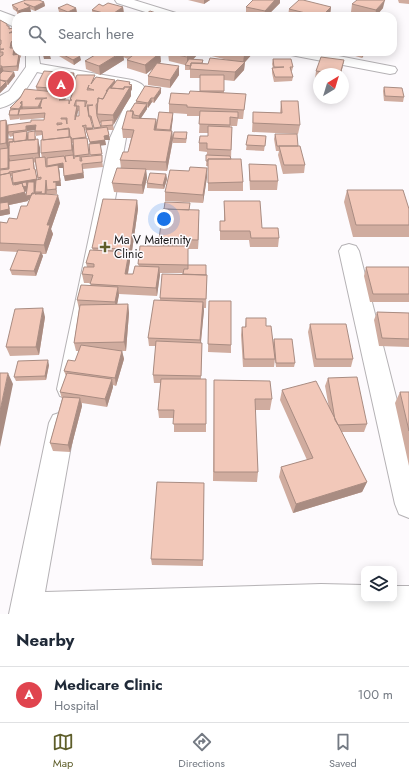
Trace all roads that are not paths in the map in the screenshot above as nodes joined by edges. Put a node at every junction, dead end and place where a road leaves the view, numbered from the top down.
1 (127, 1) edge
2 (0, 5) edge
3 (0, 9) edge
4 (159, 12) edge
5 (0, 15) edge
6 (12, 20) edge
7 (317, 56) edge
8 (33, 60) edge
9 (390, 70) dead end
10 (0, 103) edge
11 (349, 251) dead end
12 (409, 504) edge
13 (409, 602) edge
14 (26, 611) edge

1 - 4 street
2 - 3 street
5 - 6 street
7 - 9 street
8 - 10 street
8 - 14 street
11 - 12 street
13 - 14 street

